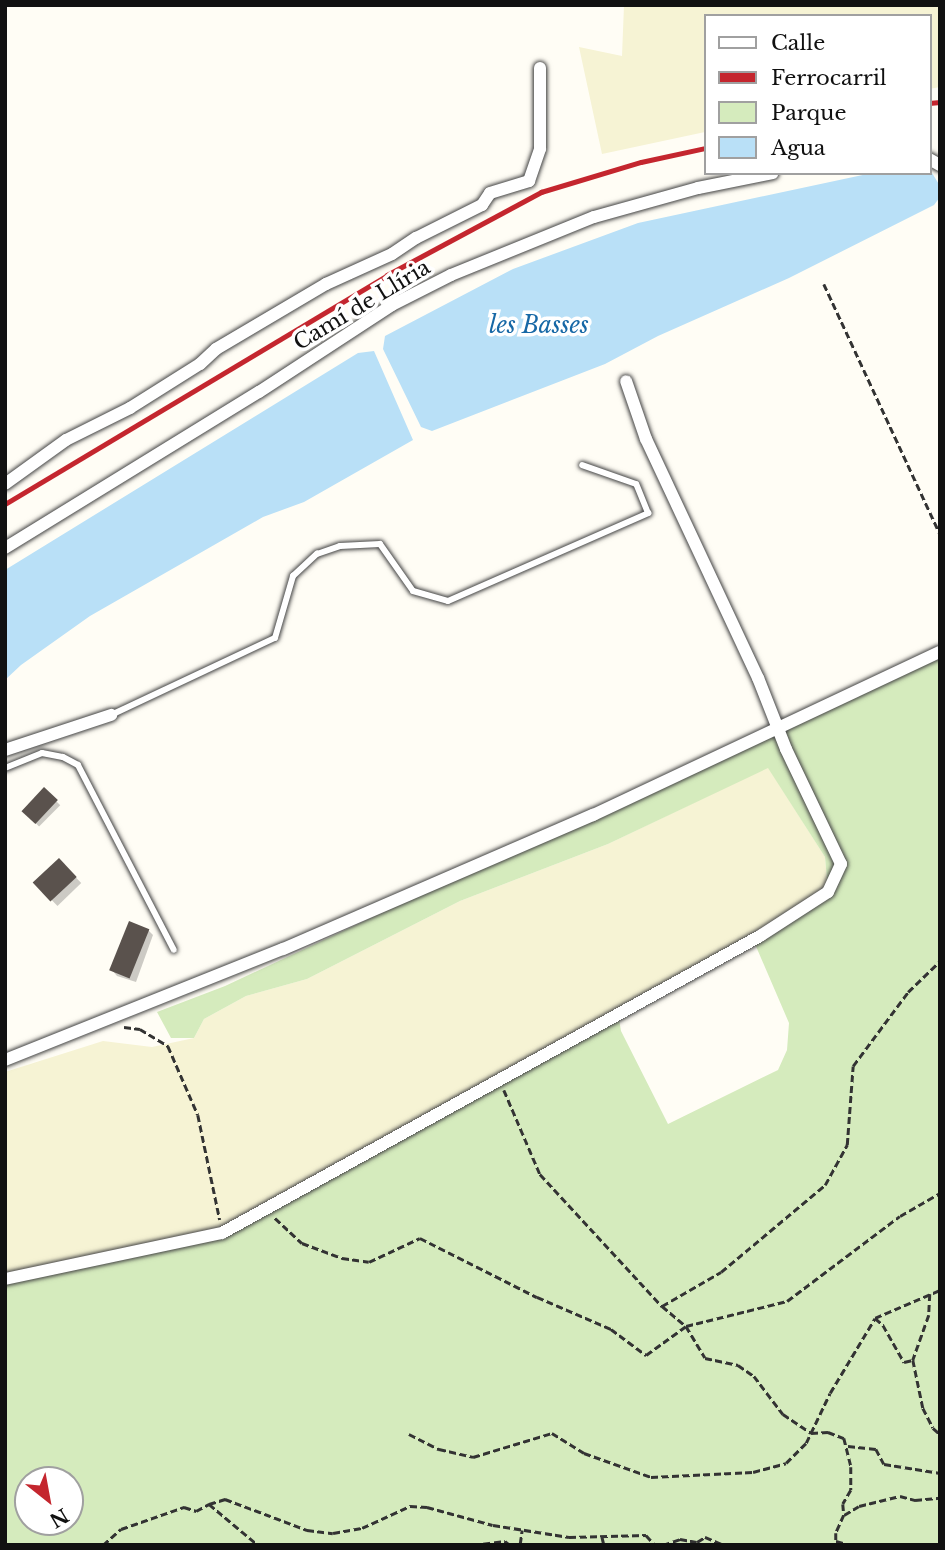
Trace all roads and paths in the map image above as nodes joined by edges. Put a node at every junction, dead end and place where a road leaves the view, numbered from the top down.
1 (540, 68) dead end
2 (763, 175) edge
3 (824, 284) dead end
4 (626, 381) dead end
5 (582, 465) dead end
6 (5, 484) edge
7 (940, 534) edge
8 (5, 548) edge
9 (940, 652) edge
10 (111, 716) joint
11 (779, 729) junction
12 (5, 750) edge
13 (5, 768) edge
14 (174, 950) dead end
15 (940, 961) edge
16 (97, 1023) junction
17 (5, 1059) edge
18 (499, 1077) junction
19 (940, 1193) edge
20 (268, 1207) junction
21 (222, 1233) junction
22 (5, 1279) edge
23 (940, 1290) edge
24 (930, 1294) junction
25 (662, 1306) junction
26 (875, 1318) junction
27 (686, 1326) junction
28 (913, 1360) junction
29 (811, 1433) junction
30 (409, 1434) dead end
31 (940, 1434) edge
32 (846, 1447) junction
33 (940, 1473) edge
34 (940, 1498) edge
35 (209, 1504) junction
36 (844, 1515) junction
37 (522, 1530) junction
38 (602, 1536) junction
39 (836, 1543) edge
40 (103, 1545) edge
41 (258, 1545) edge
42 (473, 1545) edge
43 (510, 1545) edge
44 (520, 1545) edge
45 (604, 1545) edge
46 (655, 1545) edge
47 (663, 1545) edge
48 (724, 1545) edge
49 (886, 1545) edge

1 - 6 street
2 - 8 street, Camí de Llíria
3 - 7 path
4 - 11 street
5 - 10 lane
9 - 11 street
10 - 12 street
11 - 16 street
11 - 18 street
13 - 14 lane
15 - 25 path
16 - 17 street
16 - 21 path
18 - 20 street
18 - 25 path
19 - 27 path
20 - 21 street
20 - 27 path
21 - 22 street
23 - 24 path
24 - 26 path
24 - 28 path
25 - 27 path
26 - 28 path
26 - 29 path
27 - 29 path
28 - 31 path
29 - 30 path
29 - 32 path
32 - 33 path
32 - 36 path
34 - 36 path
35 - 37 path
35 - 40 path
35 - 41 path
36 - 39 path
37 - 38 path
37 - 44 path
38 - 45 path
38 - 46 path
39 - 49 path
42 - 43 path
47 - 48 path

